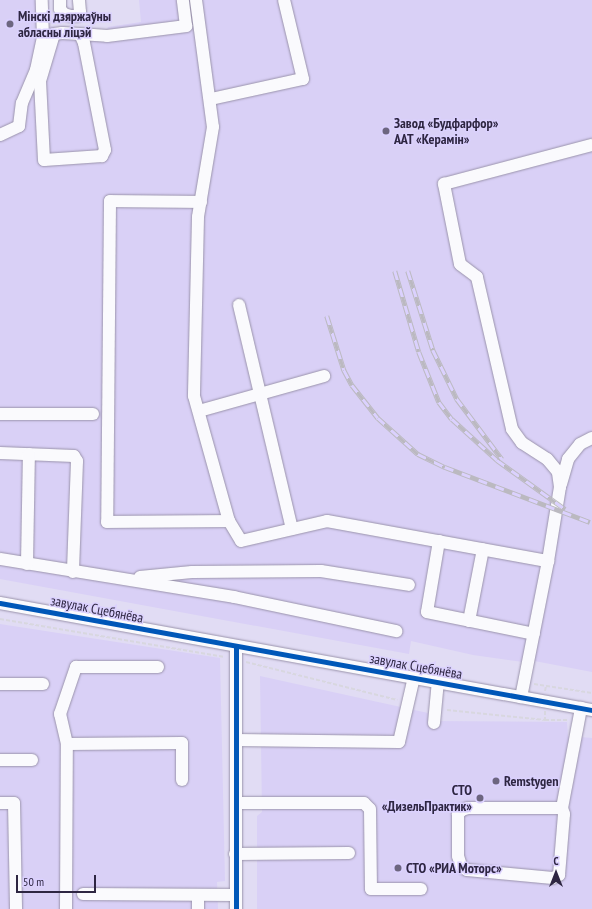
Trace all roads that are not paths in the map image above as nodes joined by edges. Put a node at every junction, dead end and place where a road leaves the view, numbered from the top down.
1 (42, 0) edge
2 (60, 0) edge
3 (79, 0) edge
4 (183, 0) edge
5 (196, 0) edge
6 (284, 0) edge
7 (48, 32) junction
8 (80, 34) junction
9 (211, 99) junction
10 (0, 135) edge
11 (592, 145) edge
12 (201, 202) junction
13 (240, 305) dead end
14 (324, 376) dead end
15 (261, 394) junction
16 (199, 411) junction
17 (0, 414) edge
18 (93, 414) dead end
19 (592, 438) edge
20 (0, 454) edge
21 (29, 454) junction
22 (560, 487) junction
23 (229, 521) junction
24 (292, 529) junction
25 (438, 541) junction
26 (483, 549) junction
27 (0, 560) edge
28 (548, 561) junction
29 (27, 564) junction
30 (73, 572) junction
31 (120, 578) junction
32 (410, 585) dead end
33 (0, 603) edge
34 (469, 621) junction
35 (396, 631) dead end
36 (534, 634) junction
37 (236, 653) junction
38 (158, 667) dead end
39 (414, 677) junction
40 (438, 681) junction
41 (0, 684) edge
42 (43, 684) dead end
43 (521, 697) junction
44 (587, 709) edge
45 (434, 724) dead end
46 (236, 740) junction
47 (67, 744) junction
48 (0, 760) edge
49 (32, 760) dead end
50 (182, 780) dead end
51 (0, 803) edge
52 (237, 803) junction
53 (562, 808) junction
54 (349, 853) dead end
55 (236, 854) junction
56 (421, 889) dead end
57 (83, 894) dead end
58 (198, 895) junction
59 (236, 895) junction
60 (16, 909) edge
61 (66, 909) edge
62 (198, 909) edge
63 (236, 909) edge

1 - 7 street
2 - 3 street
4 - 8 street
5 - 9 street
6 - 9 street
7 - 8 street
7 - 8 street
7 - 10 street
9 - 12 street
11 - 22 street
12 - 16 street
12 - 23 street
13 - 15 street
14 - 15 street
15 - 16 street
15 - 24 street
16 - 23 street
17 - 18 street
19 - 22 street
20 - 21 street
21 - 29 street
21 - 30 street
22 - 28 street
23 - 24 street
24 - 25 street
25 - 26 street
25 - 34 street
26 - 28 street
26 - 34 street
27 - 29 street
28 - 36 street
29 - 30 street
30 - 31 street
31 - 32 street
31 - 35 street
33 - 37 street, завулак Сцебянёва
34 - 36 street
36 - 43 street
37 - 39 street, завулак Сцебянёва
37 - 46 street
38 - 47 street
39 - 40 street, завулак Сцебянёва
39 - 46 street
40 - 43 street, завулак Сцебянёва
40 - 45 street
41 - 42 street
43 - 44 street, завулак Сцебянёва
44 - 53 street
46 - 52 street
47 - 50 street
47 - 61 street
48 - 49 street
51 - 60 street
52 - 55 street
52 - 56 street
53 - 53 street
54 - 55 street
55 - 59 street
57 - 58 street
58 - 59 street
58 - 62 street
59 - 63 street

